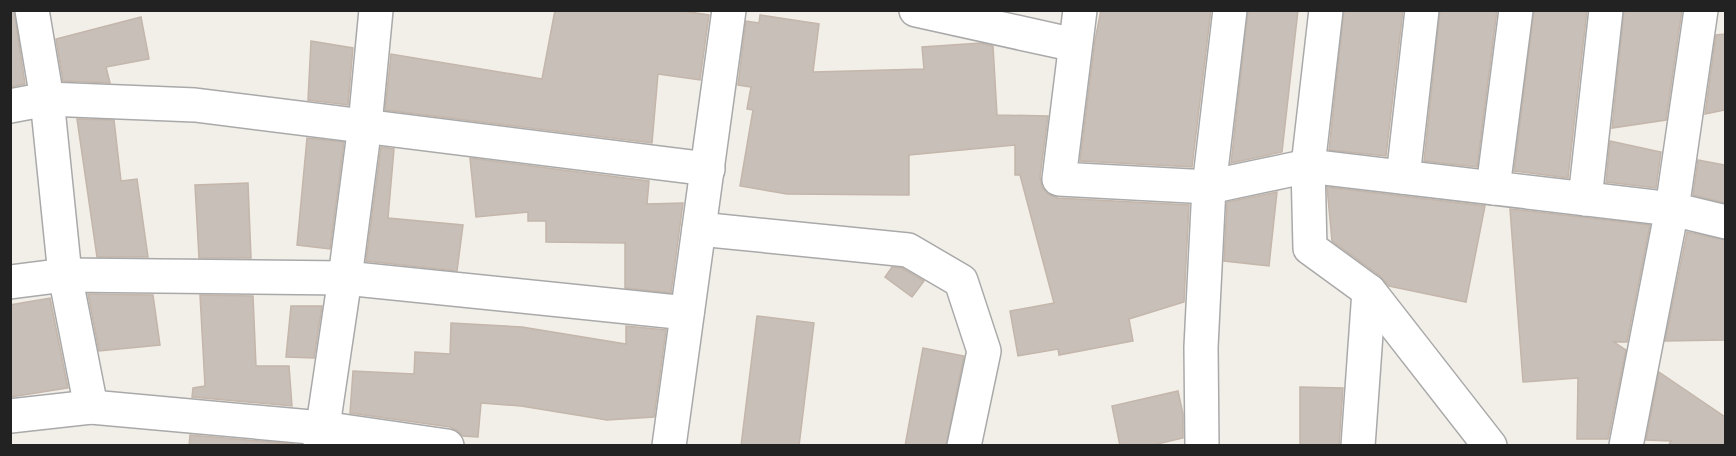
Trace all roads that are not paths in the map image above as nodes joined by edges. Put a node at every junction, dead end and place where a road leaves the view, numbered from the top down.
1 (32, 10) edge
2 (376, 10) edge
3 (729, 10) edge
4 (916, 10) edge
5 (1080, 10) edge
6 (1230, 10) edge
7 (1326, 10) edge
8 (1422, 10) edge
9 (1516, 10) edge
10 (1606, 10) edge
11 (1701, 10) edge
12 (1075, 45) junction
13 (47, 99) junction
14 (10, 106) edge
15 (365, 125) junction
16 (1308, 166) junction
17 (708, 169) junction
18 (1403, 177) junction
19 (1209, 187) junction
20 (1493, 188) junction
21 (1585, 199) junction
22 (1672, 209) junction
23 (1725, 222) edge
24 (699, 229) junction
25 (65, 275) junction
26 (345, 279) junction
27 (10, 282) edge
28 (1369, 291) junction
29 (687, 314) junction
30 (91, 406) junction
31 (10, 416) edge
32 (321, 437) edge
33 (447, 446) edge
34 (669, 446) edge
35 (964, 446) edge
36 (1202, 446) edge
37 (1358, 446) edge
38 (1490, 446) edge
39 (1626, 446) edge

1 - 13 street
2 - 15 street
3 - 17 street
4 - 12 street
5 - 12 street
6 - 19 street
7 - 16 street
8 - 18 street
9 - 20 street
10 - 21 street
11 - 22 street
12 - 19 street
13 - 14 street
13 - 15 street
13 - 25 street
15 - 17 street
15 - 26 street
16 - 18 street
16 - 19 street
16 - 28 street
17 - 24 street
18 - 20 street
19 - 36 street
20 - 21 street
21 - 22 street
22 - 23 street
22 - 39 street
24 - 29 street
24 - 35 street
25 - 26 street
25 - 27 street
25 - 30 street
26 - 29 street
26 - 32 street
28 - 37 street
28 - 38 street
29 - 34 street
30 - 31 street
30 - 32 street
32 - 33 street

